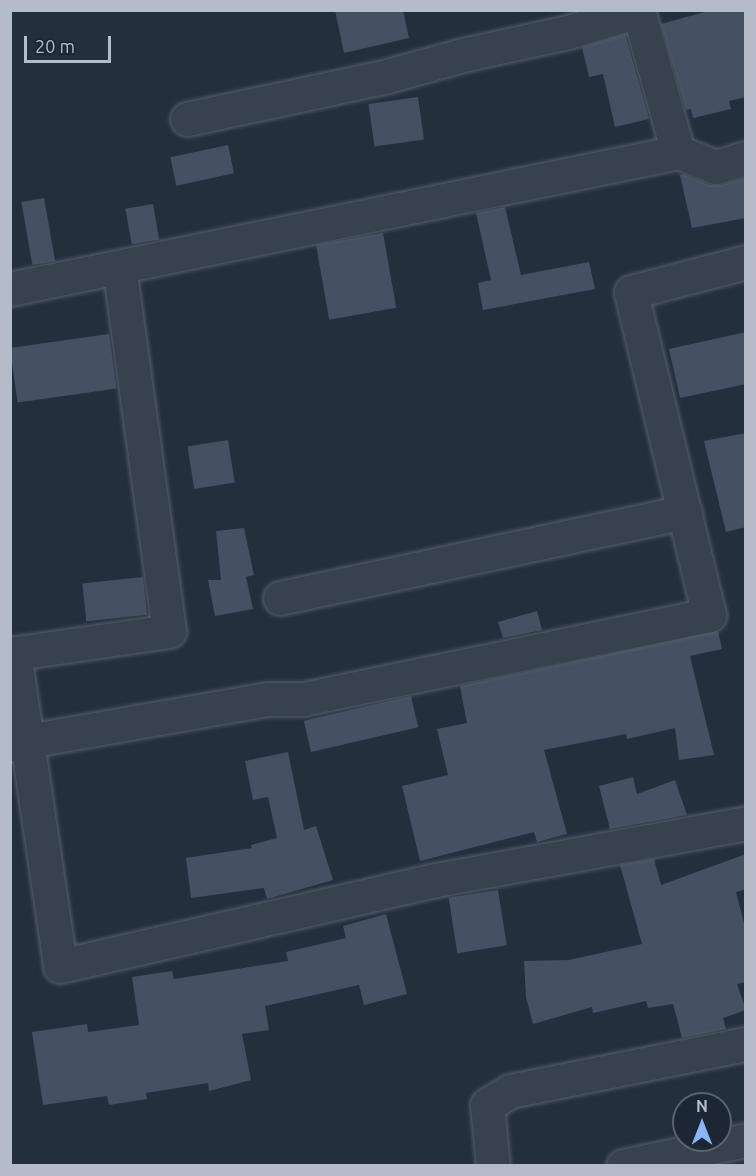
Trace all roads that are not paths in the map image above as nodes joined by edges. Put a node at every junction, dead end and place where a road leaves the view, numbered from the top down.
1 (638, 11) edge
2 (187, 119) dead end
3 (678, 152) junction
4 (746, 158) edge
5 (746, 262) edge
6 (119, 268) junction
7 (10, 289) edge
8 (685, 512) junction
9 (279, 598) dead end
10 (13, 654) edge
11 (19, 743) edge
12 (746, 823) edge
13 (746, 1044) edge
14 (746, 1140) edge
15 (493, 1166) edge
16 (623, 1166) edge

1 - 2 street
1 - 3 street
3 - 4 street
3 - 6 street
5 - 8 street
6 - 7 street
6 - 10 street
8 - 9 street
8 - 11 street
10 - 11 street
11 - 12 street
13 - 15 street
14 - 16 street

